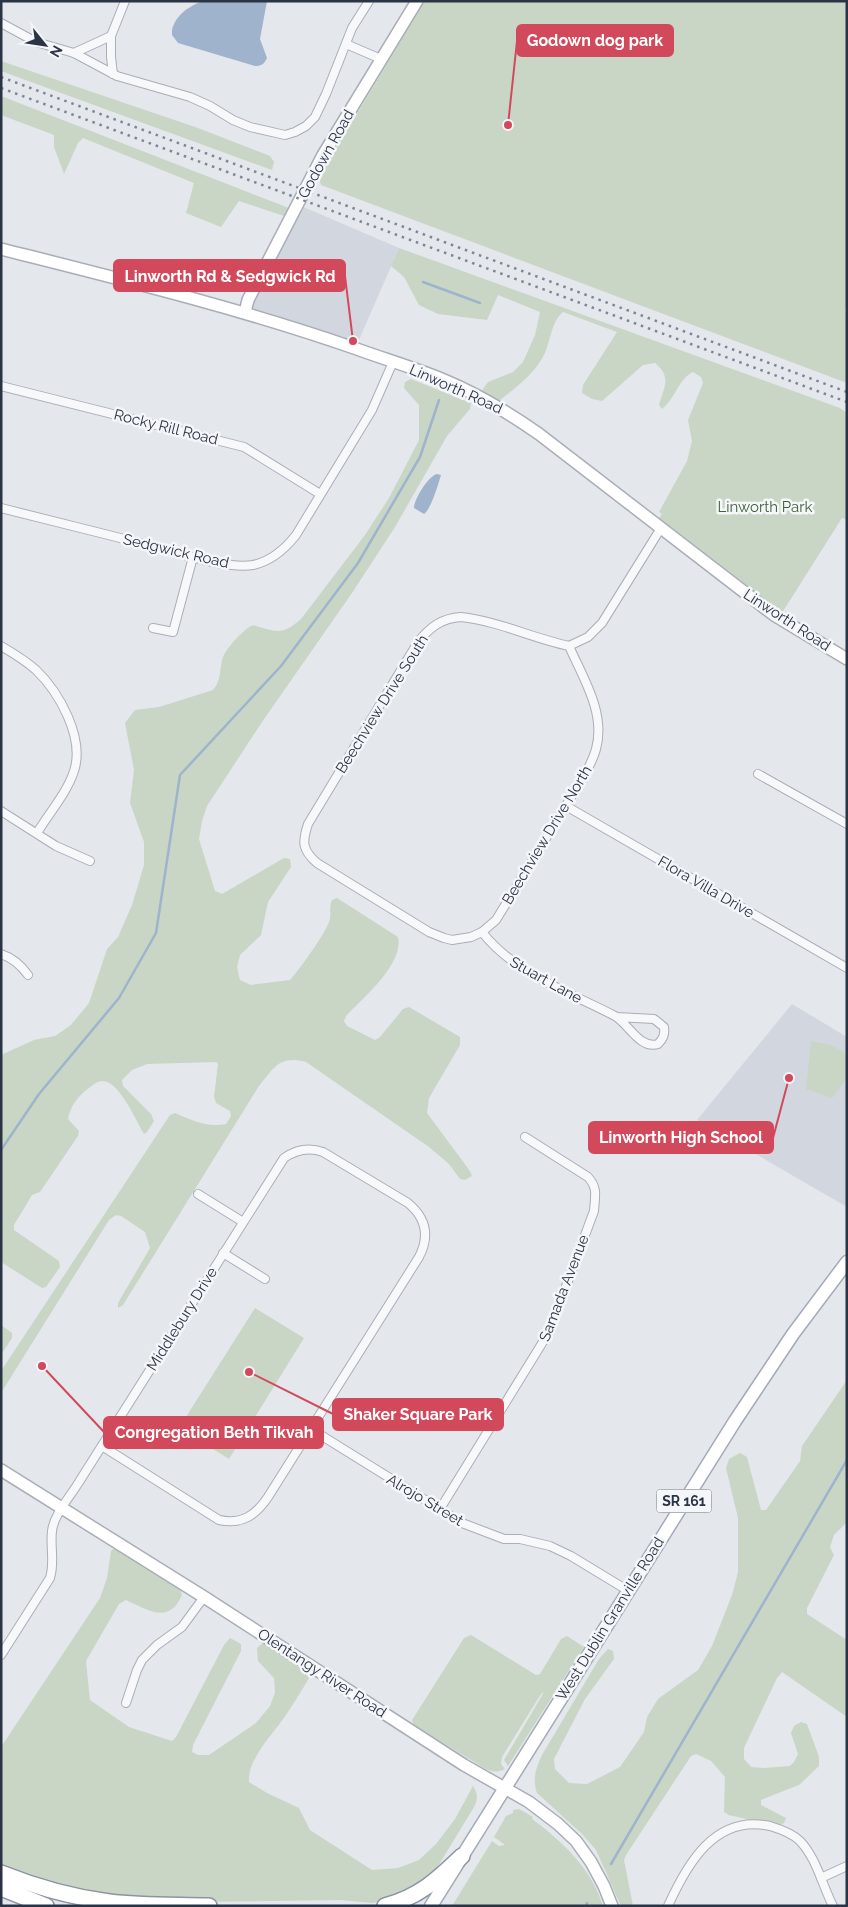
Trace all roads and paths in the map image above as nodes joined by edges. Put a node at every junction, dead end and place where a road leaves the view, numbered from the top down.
1 (125, 1) edge
2 (369, 1) edge
3 (417, 1) edge
4 (1, 23) edge
5 (111, 36) junction
6 (346, 44) junction
7 (74, 53) junction
8 (381, 59) junction
9 (113, 74) junction
10 (1, 249) edge
11 (245, 312) junction
12 (393, 362) junction
13 (1, 386) edge
14 (320, 494) junction
15 (1, 508) edge
16 (661, 528) junction
17 (193, 557) junction
18 (153, 628) dead end
19 (1, 646) edge
20 (569, 646) junction
21 (847, 659) edge
22 (758, 774) dead end
23 (566, 806) junction
24 (1, 810) edge
25 (846, 821) edge
26 (37, 834) junction
27 (90, 861) dead end
28 (482, 932) junction
29 (1, 954) edge
30 (847, 968) edge
31 (28, 975) dead end
32 (617, 1017) junction
33 (526, 1138) dead end
34 (198, 1194) dead end
35 (243, 1222) junction
36 (223, 1253) junction
37 (847, 1262) edge
38 (265, 1279) dead end
39 (311, 1429) junction
40 (102, 1446) junction
41 (1, 1470) edge
42 (62, 1508) junction
43 (440, 1509) junction
44 (628, 1590) junction
45 (204, 1597) junction
46 (1, 1655) edge
47 (126, 1703) dead end
48 (504, 1789) junction
49 (462, 1856) junction
50 (847, 1866) edge
51 (1, 1873) edge
52 (821, 1878) junction
53 (1, 1888) edge
54 (46, 1906) edge
55 (208, 1906) edge
56 (385, 1906) edge
57 (431, 1906) edge
58 (612, 1906) edge
59 (668, 1906) edge
60 (833, 1906) edge

1 - 5 street
2 - 6 street
3 - 8 main road, Godown Road
4 - 7 street
5 - 7 street
5 - 9 street
6 - 8 street
6 - 9 street
7 - 9 street
8 - 11 main road, Godown Road
10 - 11 main road, Linworth Road
11 - 12 main road, Linworth Road
12 - 14 street, Sedgwick Road
12 - 16 main road, Linworth Road
13 - 14 street, Rocky Rill Road
14 - 17 street, Sedgwick Road
15 - 17 street, Sedgwick Road
16 - 20 street
16 - 21 main road, Linworth Road
17 - 18 street
19 - 26 street
20 - 23 street, Beechview Drive North
20 - 28 street, Beechview Drive South
22 - 25 street
23 - 28 street, Beechview Drive North
23 - 30 street, Flora Villa Drive
24 - 26 street
26 - 27 street
28 - 32 street, Stuart Lane
29 - 31 street
32 - 32 street, Stuart Lane
33 - 43 street, Samada Avenue
34 - 35 street
35 - 36 street, Middlebury Drive
35 - 39 street, Middlebury Drive
36 - 38 street
36 - 40 street, Middlebury Drive
37 - 44 main road, West Dublin Granville Road / SR 161
39 - 40 street
39 - 43 street, Alrojo Street
40 - 42 street, Middlebury Drive
41 - 42 main road, Olentangy River Road
42 - 45 main road, Olentangy River Road
42 - 46 street, Middlebury Drive
43 - 44 street, Alrojo Street
44 - 48 main road, West Dublin Granville Road / SR 161
45 - 47 street
45 - 48 main road, Olentangy River Road
48 - 49 main road, West Dublin Granville Road / SR 161
48 - 58 main road, Olentangy River Road
49 - 56 highway
49 - 57 main road, West Dublin Granville Road / SR 161
50 - 52 street
51 - 55 highway
52 - 59 street
52 - 60 street
53 - 54 highway

